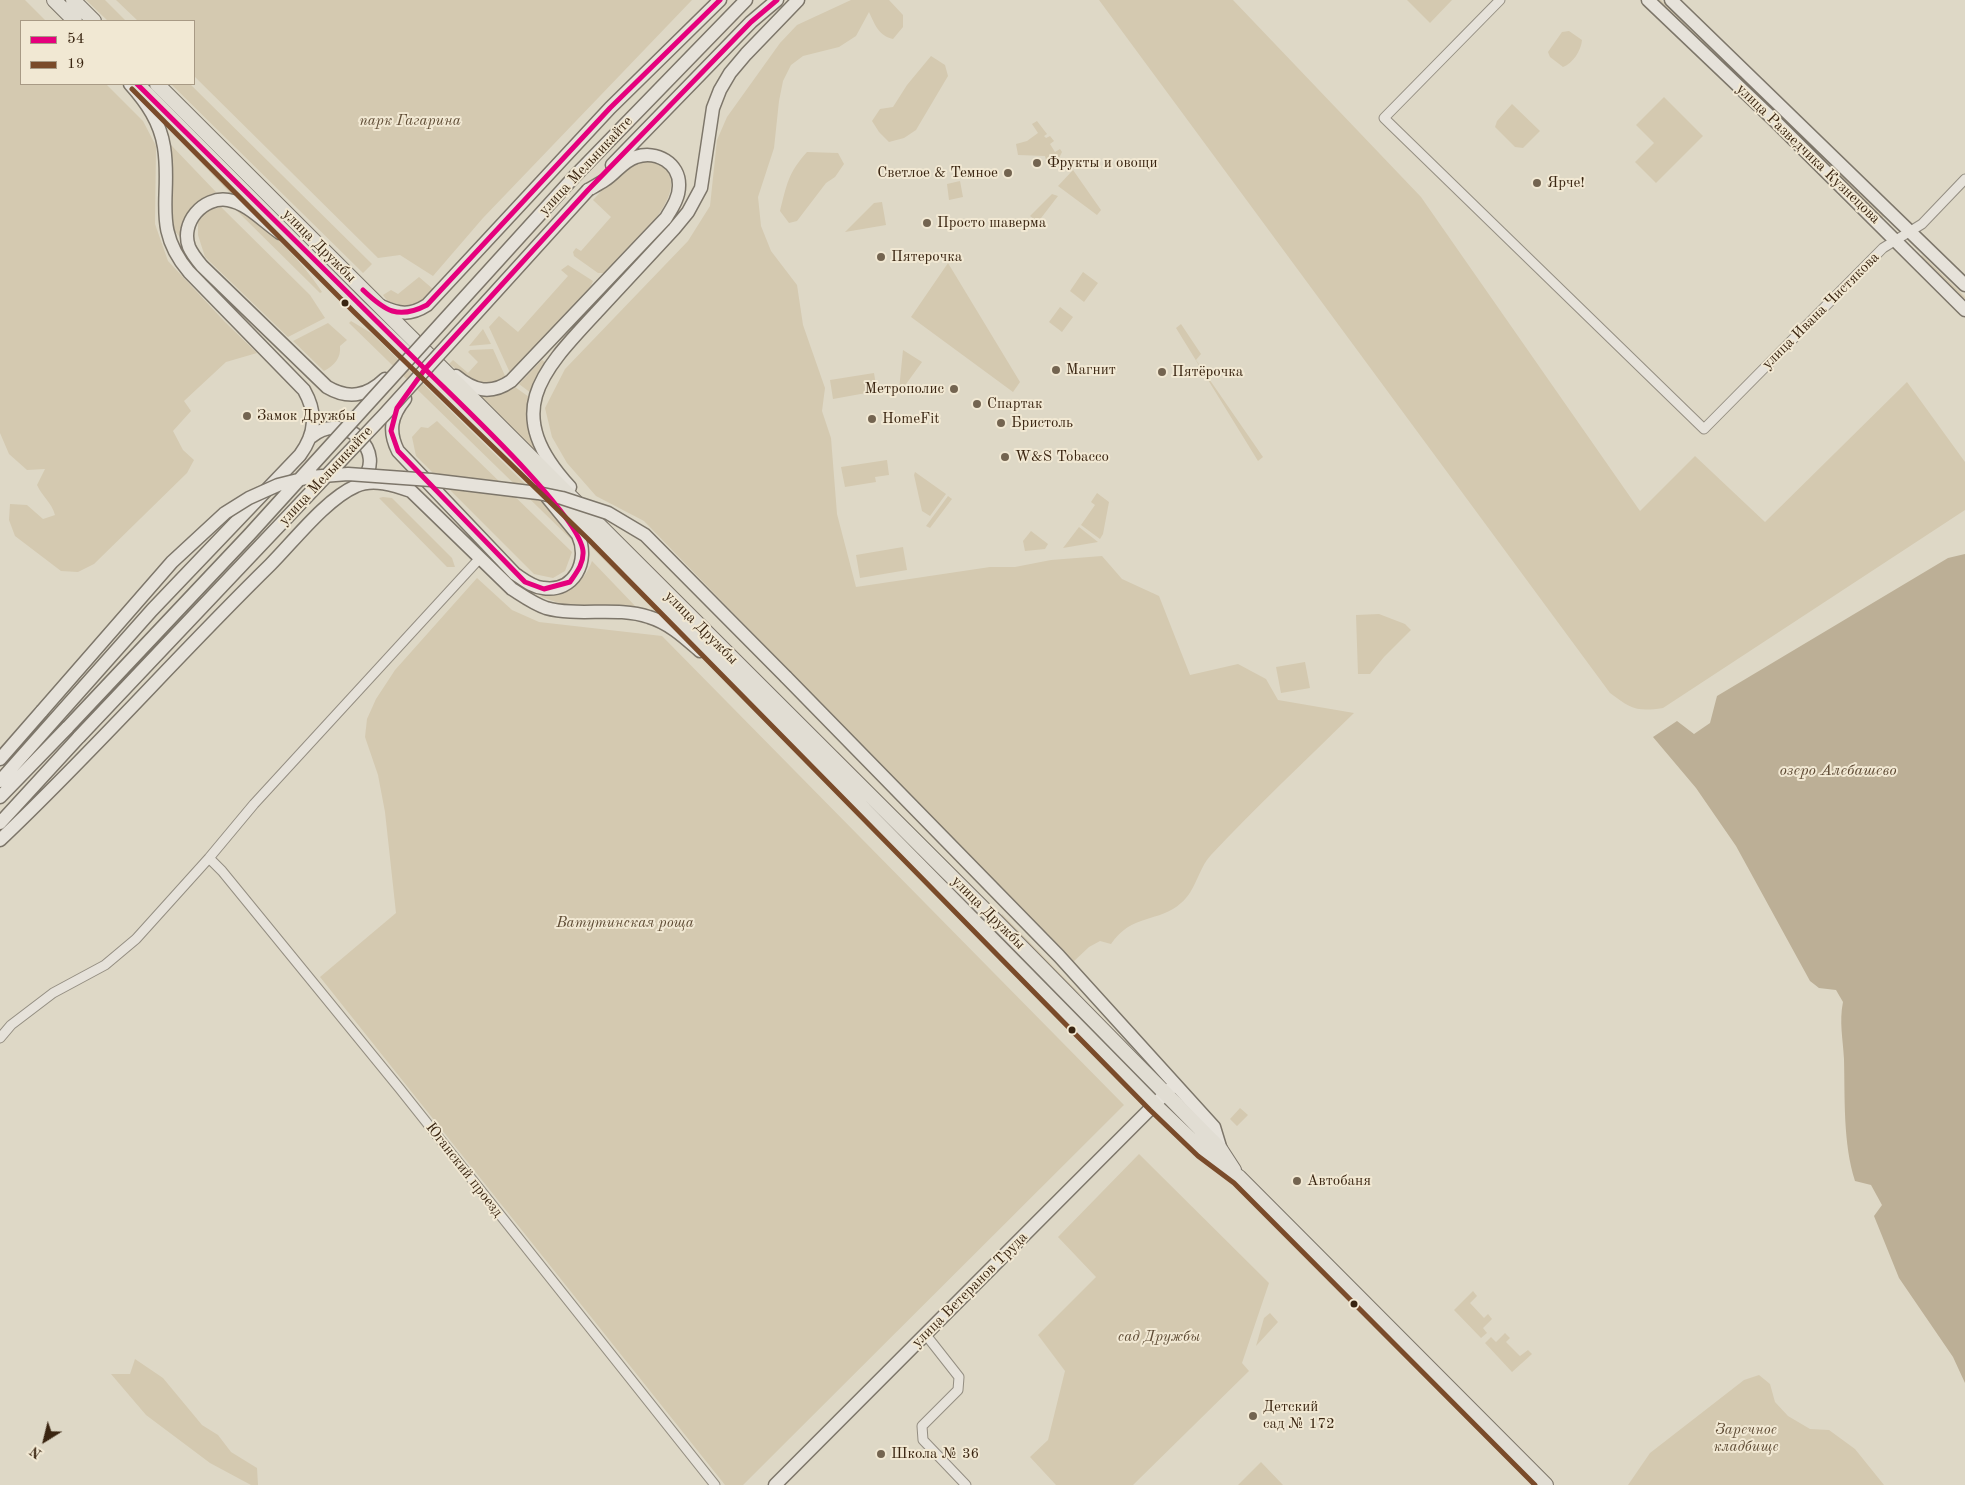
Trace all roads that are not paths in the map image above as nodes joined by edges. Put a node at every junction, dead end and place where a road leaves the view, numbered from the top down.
1 (54, 0) edge
2 (73, 0) edge
3 (720, 0) edge
4 (746, 0) edge
5 (777, 0) edge
6 (798, 0) edge
7 (1500, 0) edge
8 (1648, 0) edge
9 (1671, 0) edge
10 (74, 20) edge
11 (93, 20) edge
12 (131, 85) edge
13 (138, 85) edge
14 (158, 85) edge
15 (1965, 179) edge
16 (588, 190) junction
17 (1911, 233) junction
18 (1897, 240) junction
19 (298, 246) junction
20 (1965, 285) edge
21 (379, 306) junction
22 (1965, 310) edge
23 (428, 356) junction
24 (401, 368) junction
25 (415, 380) junction
26 (311, 437) junction
27 (526, 470) junction
28 (357, 485) junction
29 (601, 528) junction
30 (480, 558) junction
31 (735, 678) junction
32 (0, 759) edge
33 (0, 781) edge
34 (0, 798) edge
35 (0, 824) edge
36 (0, 840) edge
37 (209, 858) junction
38 (0, 1038) edge
39 (1176, 1083) junction
40 (1160, 1100) junction
41 (1221, 1150) junction
42 (1239, 1177) junction
43 (926, 1335) junction
44 (715, 1485) edge
45 (774, 1485) edge
46 (966, 1485) edge
47 (1546, 1485) edge

1 - 10 main road
2 - 11 main road
3 - 21 main road
4 - 24 main road, улица Мельникайте, bridge
5 - 16 main road, улица Мельникайте
6 - 29 main road
7 - 18 street, улица Ивана Чистякова
8 - 18 main road, улица Разведчика Кузнецова
9 - 17 main road, улица Разведчика Кузнецова
12 - 26 main road
13 - 19 main road, улица Дружбы
14 - 21 main road, улица Дружбы
15 - 17 street, улица Ивана Чистякова
16 - 23 main road
16 - 25 main road, улица Мельникайте, bridge
17 - 18 street, улица Ивана Чистякова
17 - 20 main road, улица Разведчика Кузнецова
18 - 22 main road, улица Разведчика Кузнецова
19 - 24 main road, bridge
19 - 27 main road, улица Дружбы
21 - 23 main road, улица Дружбы
23 - 29 main road, улица Дружбы
24 - 34 main road, улица Мельникайте, bridge
25 - 27 main road, bridge
25 - 35 main road, улица Мельникайте, bridge
26 - 28 main road
26 - 33 main road
27 - 31 main road, улица Дружбы
28 - 30 main road
28 - 36 main road
29 - 40 main road, улица Дружбы
30 - 31 main road
30 - 37 street
31 - 40 main road, улица Дружбы
32 - 39 main road, bridge
37 - 38 street
37 - 44 street, Юганский проезд
39 - 40 main road, улица Ветеранов Труда
39 - 41 main road
40 - 41 main road, улица Дружбы
40 - 42 main road, улица Дружбы
40 - 43 main road, улица Ветеранов Труда
41 - 42 main road, улица Дружбы
42 - 47 main road, улица Дружбы
43 - 45 main road, улица Ветеранов Труда
43 - 46 street

